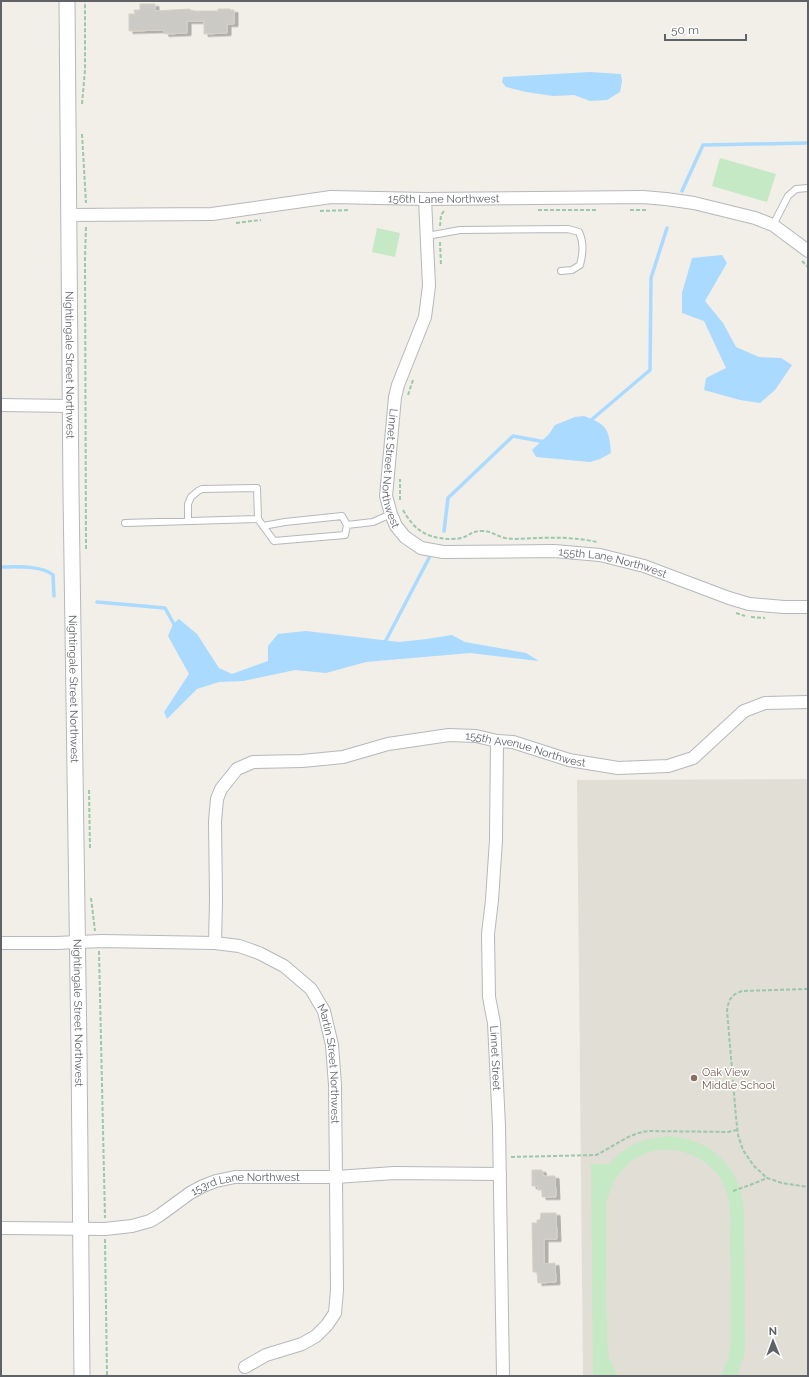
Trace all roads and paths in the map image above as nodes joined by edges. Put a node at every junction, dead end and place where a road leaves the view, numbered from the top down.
1 (66, 1) edge
2 (85, 1) edge
3 (81, 109) dead end
4 (82, 130) dead end
5 (808, 188) edge
6 (425, 199) junction
7 (86, 205) dead end
8 (444, 211) dead end
9 (68, 215) junction
10 (773, 225) junction
11 (86, 227) dead end
12 (440, 234) junction
13 (427, 236) junction
14 (808, 251) edge
15 (796, 257) dead end
16 (440, 267) dead end
17 (808, 267) edge
18 (561, 271) dead end
19 (414, 379) dead end
20 (407, 399) dead end
21 (1, 405) edge
22 (70, 406) junction
23 (400, 478) dead end
24 (401, 503) dead end
25 (396, 511) junction
26 (258, 519) junction
27 (188, 521) junction
28 (125, 523) dead end
29 (347, 525) junction
30 (263, 526) junction
31 (414, 543) joint
32 (603, 544) dead end
33 (85, 556) dead end
34 (808, 607) edge
35 (808, 702) edge
36 (496, 741) junction
37 (89, 786) dead end
38 (90, 855) dead end
39 (90, 893) dead end
40 (94, 927) dead end
41 (77, 942) junction
42 (1, 943) edge
43 (215, 943) junction
44 (99, 951) dead end
45 (808, 989) edge
46 (738, 1130) junction
47 (500, 1157) junction
48 (500, 1174) junction
49 (336, 1177) junction
50 (767, 1178) junction
51 (808, 1187) edge
52 (733, 1191) dead end
53 (105, 1217) dead end
54 (1, 1228) edge
55 (80, 1229) junction
56 (105, 1242) dead end
57 (245, 1367) dead end
58 (82, 1376) edge
59 (107, 1376) edge
60 (503, 1376) edge

1 - 9 street, Nightingale Street Northwest
2 - 3 path
4 - 7 path
5 - 10 lane
6 - 9 street, 156th Lane Northwest
6 - 10 street, 156th Lane Northwest
6 - 13 street, Linnet Street Northwest
8 - 12 path
9 - 22 street, Nightingale Street Northwest
10 - 14 street, 156th Lane Northwest
11 - 33 path
12 - 13 lane
12 - 16 path
12 - 18 lane
13 - 25 street, Linnet Street Northwest
15 - 17 path
19 - 20 path
21 - 22 street
22 - 41 street, Nightingale Street Northwest
23 - 24 path
25 - 29 lane
25 - 31 street, Linnet Street Northwest
25 - 32 path
26 - 27 lane
26 - 27 lane
26 - 30 lane
27 - 28 lane
29 - 30 lane
29 - 30 lane
31 - 34 street, 155th Lane Northwest
35 - 36 street, 155th Avenue Northwest
36 - 43 street, 155th Avenue Northwest
36 - 47 street, Linnet Street
37 - 38 path
39 - 40 path
41 - 42 street, Martin Street Northwest
41 - 43 street, Martin Street Northwest
41 - 55 street, Nightingale Street Northwest
43 - 49 street, Martin Street Northwest
44 - 53 path
45 - 46 path
46 - 47 path
46 - 50 path
47 - 48 street, Linnet Street
48 - 49 street, 153rd Lane Northwest
48 - 60 street, Linnet Street
49 - 55 street, 153rd Lane Northwest
49 - 57 street, Martin Street Northwest
50 - 51 path
50 - 52 path
54 - 55 street, 153rd Lane Northwest
55 - 58 street, Nightingale Street Northwest
56 - 59 path

